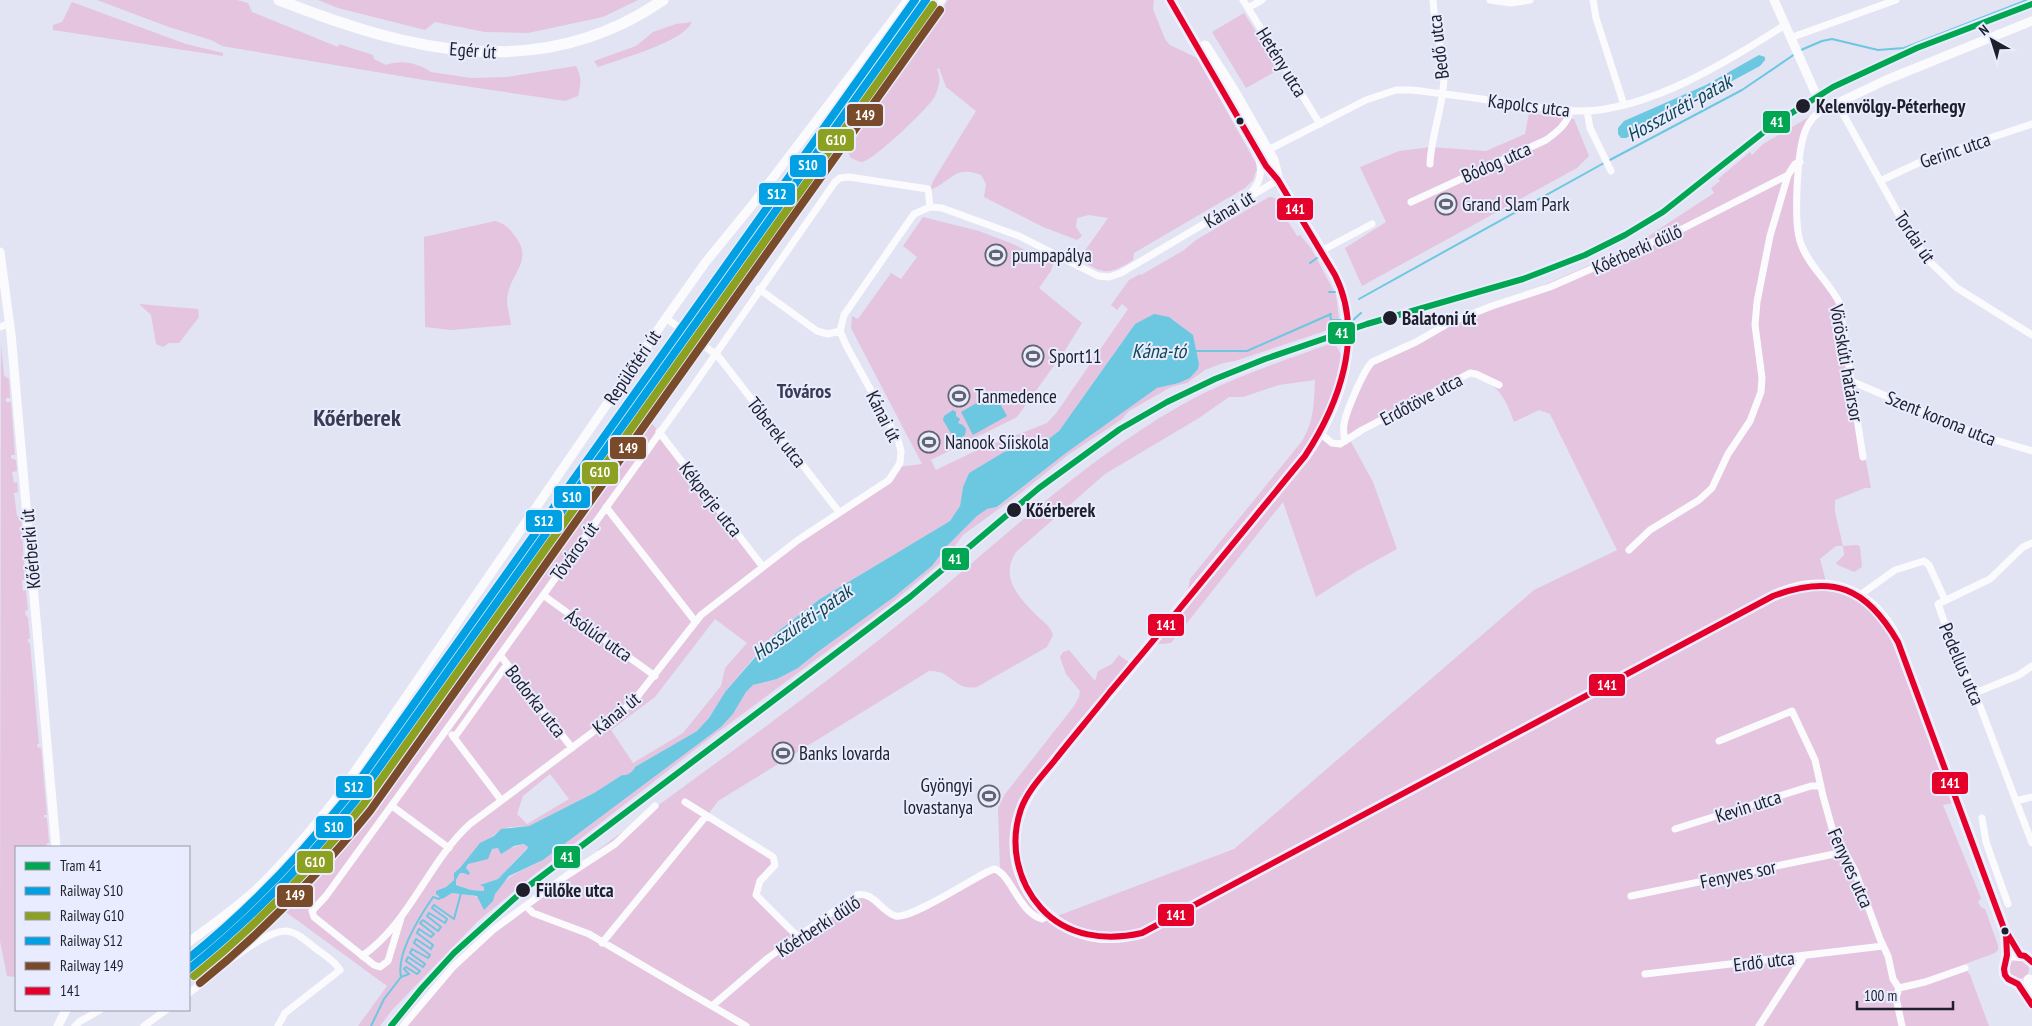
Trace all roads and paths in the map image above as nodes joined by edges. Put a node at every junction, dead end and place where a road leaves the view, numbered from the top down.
1 (279, 0) edge
2 (663, 0) edge
3 (908, 0) edge
4 (942, 0) edge
5 (1170, 0) edge
6 (1178, 0) edge
7 (1243, 0) edge
8 (1262, 0) edge
9 (1433, 0) edge
10 (1490, 0) edge
11 (1530, 0) edge
12 (1593, 0) edge
13 (1774, 0) edge
14 (1896, 0) edge
15 (1248, 8) junction
16 (2032, 21) edge
17 (1785, 26) junction
18 (1790, 38) junction
19 (916, 41) dead end
20 (1443, 94) junction
21 (1837, 103) junction
22 (1624, 105) junction
23 (1570, 110) junction
24 (1823, 110) junction
25 (1587, 111) junction
26 (1320, 124) junction
27 (2032, 124) edge
28 (1262, 150) junction
29 (1800, 162) junction
30 (1430, 164) dead end
31 (1610, 169) dead end
32 (1788, 175) junction
33 (1278, 180) junction
34 (1880, 181) junction
35 (1244, 200) junction
36 (1411, 202) dead end
37 (930, 206) junction
38 (1372, 224) dead end
39 (1321, 251) junction
40 (0, 252) edge
41 (759, 289) junction
42 (666, 318) junction
43 (10, 323) junction
44 (0, 327) edge
45 (840, 331) junction
46 (2032, 335) edge
47 (714, 353) junction
48 (1372, 362) joint
49 (1851, 381) junction
50 (1499, 385) dead end
51 (659, 432) junction
52 (1321, 434) junction
53 (1345, 441) junction
54 (2032, 451) edge
55 (1863, 457) dead end
56 (606, 507) junction
57 (839, 512) junction
58 (2032, 543) edge
59 (1629, 550) dead end
60 (763, 566) junction
61 (543, 595) junction
62 (1860, 596) junction
63 (1945, 600) junction
64 (695, 621) junction
65 (500, 655) junction
66 (507, 664) junction
67 (2032, 666) edge
68 (656, 676) junction
69 (1975, 693) junction
70 (447, 729) junction
71 (454, 738) junction
72 (1719, 740) dead end
73 (572, 748) junction
74 (1821, 786) junction
75 (2032, 797) edge
76 (501, 800) junction
77 (2016, 801) junction
78 (685, 802) dead end
79 (392, 806) junction
80 (655, 806) dead end
81 (706, 816) junction
82 (1982, 818) dead end
83 (1675, 830) dead end
84 (2032, 843) edge
85 (56, 846) edge
86 (449, 848) junction
87 (1844, 852) junction
88 (1996, 889) junction
89 (1631, 896) dead end
90 (2008, 904) dead end
91 (526, 906) junction
92 (402, 914) junction
93 (1048, 915) junction
94 (2006, 934) junction
95 (797, 936) junction
96 (190, 941) edge
97 (602, 944) junction
98 (1883, 946) junction
99 (2020, 954) junction
100 (362, 956) junction
101 (1804, 956) junction
102 (2007, 960) junction
103 (2032, 962) edge
104 (1965, 968) dead end
105 (1645, 974) dead end
106 (2031, 979) edge
107 (2018, 984) junction
108 (1899, 988) junction
109 (190, 992) edge
110 (2032, 1004) edge
111 (712, 1006) junction
112 (66, 1011) edge
113 (98, 1011) edge
114 (165, 1011) edge
115 (58, 1026) edge
116 (75, 1026) edge
117 (144, 1026) edge
118 (278, 1026) edge
119 (403, 1026) edge
120 (746, 1026) edge
121 (1759, 1026) edge
122 (1902, 1026) edge

1 - 2 main road, Egér út
3 - 42 street, Repülőtéri út
4 - 19 street
5 - 28 main road
6 - 28 main road
7 - 15 street, Hetény utca
8 - 15 street
9 - 20 street, Bedő utca
10 - 11 street
12 - 22 street
13 - 17 street
14 - 18 street
15 - 26 street, Hetény utca
16 - 21 street
17 - 18 street
17 - 22 street, Kapolcs utca
18 - 24 street
20 - 23 street, Kapolcs utca
20 - 26 street, Kapolcs utca
20 - 30 street, Bedő utca
21 - 24 street
21 - 34 street, Tordai út
22 - 25 street, Kapolcs utca
23 - 25 street, Kapolcs utca
23 - 36 street, Bódog utca
24 - 29 street, Vöröskúti határsor
25 - 31 street
26 - 28 street, Kapolcs utca
27 - 34 street, Gerinc utca
28 - 33 main road
28 - 35 street
29 - 32 street, Kőérberki dűlő
29 - 49 street, Vöröskúti határsor
32 - 48 street, Kőérberki dűlő
32 - 59 street, Kőérberki dűlő
33 - 35 street, Kánai út
33 - 39 main road
34 - 46 street, Tordai út
35 - 37 street, Kánai út
37 - 41 street, Tóváros út
37 - 45 street
38 - 39 street
39 - 52 main road
40 - 43 street, Kőérberki út
41 - 45 street
41 - 47 street, Tóváros út
42 - 47 street, Tóberek utca
42 - 96 street, Repülőtéri út
43 - 44 street
43 - 85 street, Kőérberki út
45 - 57 street, Kánai út
47 - 51 street, Tóváros út
47 - 57 street, Tóberek utca
48 - 53 street, Erdőtöve utca
49 - 54 street, Szent korona utca
49 - 55 street, Vöröskúti határsor
50 - 53 street, Erdőtöve utca
51 - 56 street, Tóváros út
51 - 60 street, Kékperje utca
52 - 53 street
52 - 93 main road
56 - 61 street, Tóváros út
56 - 64 street
57 - 60 street, Kánai út
58 - 63 street
60 - 64 street, Kánai út
61 - 65 street, Tóváros út
61 - 68 street, Ásólúd utca
62 - 63 street, Pedellus utca
62 - 88 main road
62 - 93 main road
63 - 69 street, Pedellus utca
64 - 68 street, Kánai út
65 - 66 street, Bodorka utca
65 - 70 street, Tóváros út
66 - 71 street
66 - 73 street, Bodorka utca
67 - 69 street
68 - 73 street, Kánai út
69 - 77 street, Pedellus utca
70 - 71 street
70 - 79 street, Tóváros út
71 - 76 street
72 - 74 street, Fenyves utca
73 - 76 street, Kánai út
74 - 83 street, Kevin utca
74 - 87 street, Fenyves utca
75 - 77 street
76 - 86 street, Kánai út
77 - 84 street, Pedellus utca
78 - 81 street
79 - 86 street
79 - 100 street, Tóváros út
80 - 91 street
81 - 95 street
81 - 97 street
82 - 88 street
86 - 92 street, Kánai út
87 - 89 street, Fenyves sor
87 - 98 street, Fenyves utca
88 - 90 street
88 - 94 main road
91 - 97 street
91 - 119 street
92 - 100 street, Kánai út
92 - 100 street, Kánai út
93 - 95 street, Kőérberki dűlő
94 - 99 main road
94 - 102 main road
95 - 111 street, Kőérberki dűlő
97 - 111 street
98 - 101 street, Erdő utca
98 - 108 street, Fenyves utca
99 - 102 main road
99 - 103 main road
101 - 105 street, Erdő utca
101 - 121 street
102 - 107 main road
104 - 108 street
106 - 107 main road
106 - 110 main road
107 - 110 main road
108 - 122 street, Fenyves utca
109 - 118 street
111 - 120 street
112 - 115 street
113 - 116 street
114 - 117 street

